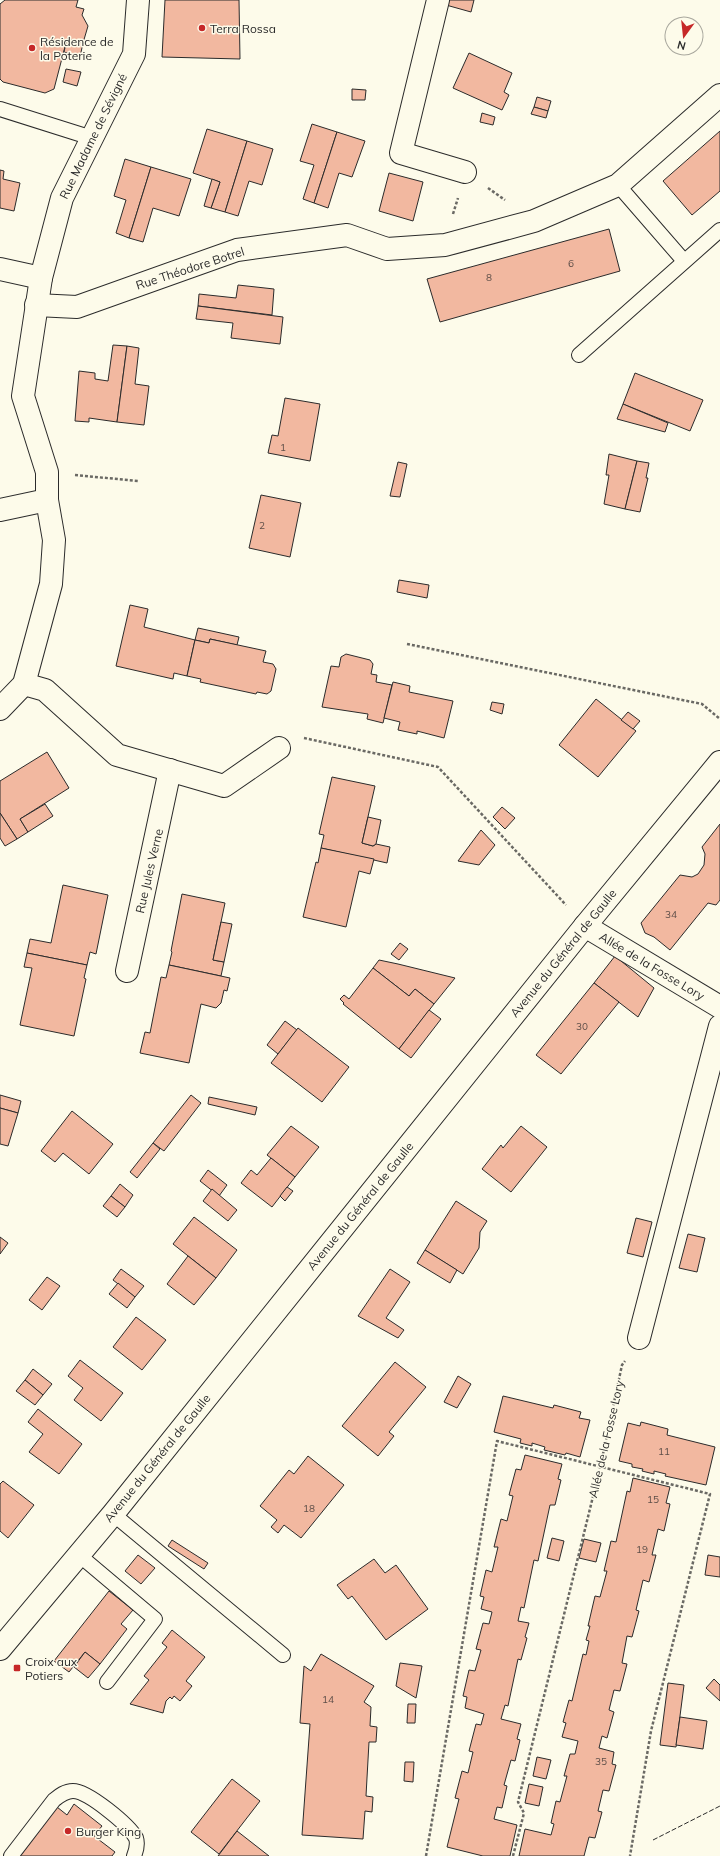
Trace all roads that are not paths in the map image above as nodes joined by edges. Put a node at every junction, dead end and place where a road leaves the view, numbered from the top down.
1 (138, 0) edge
2 (438, 0) edge
3 (720, 95) edge
4 (0, 109) edge
5 (92, 138) junction
6 (465, 172) road end
7 (618, 185) junction
8 (720, 230) edge
9 (684, 261) junction
10 (0, 269) edge
11 (40, 278) junction
12 (36, 305) junction
13 (579, 355) dead end
14 (47, 500) junction
15 (0, 510) edge
16 (24, 684) junction
17 (0, 709) edge
18 (279, 748) road end
19 (720, 762) edge
20 (170, 770) junction
21 (585, 926) junction
22 (127, 971) dead end
23 (720, 1007) edge
24 (720, 1026) edge
25 (639, 1338) road end
26 (114, 1514) junction
27 (79, 1555) junction
28 (0, 1649) edge
29 (283, 1655) dead end
30 (107, 1682) dead end
31 (11, 1856) edge
32 (134, 1856) edge

1 - 5 street, Rue Madame de Sévigné
2 - 6 street
3 - 7 street
4 - 5 lane
5 - 11 street, Rue Madame de Sévigné
7 - 9 lane
7 - 12 street, Rue Théodore Botrel
8 - 9 lane
9 - 13 lane
10 - 11 street
11 - 12 street, Rue Madame de Sévigné
12 - 14 street, Rue Madame de Sévigné
14 - 15 street
14 - 16 street, Rue Madame de Sévigné
16 - 17 street, Rue Madame de Sévigné
16 - 20 street
18 - 20 street
19 - 21 street, Avenue du Général de Gaulle
20 - 22 street, Rue Jules Verne
21 - 23 street, Allée de la Fosse Lory
21 - 26 street, Avenue du Général de Gaulle
24 - 25 street
26 - 27 street, Avenue du Général de Gaulle
26 - 29 lane
27 - 28 street, Avenue du Général de Gaulle
27 - 30 lane
31 - 32 lane

